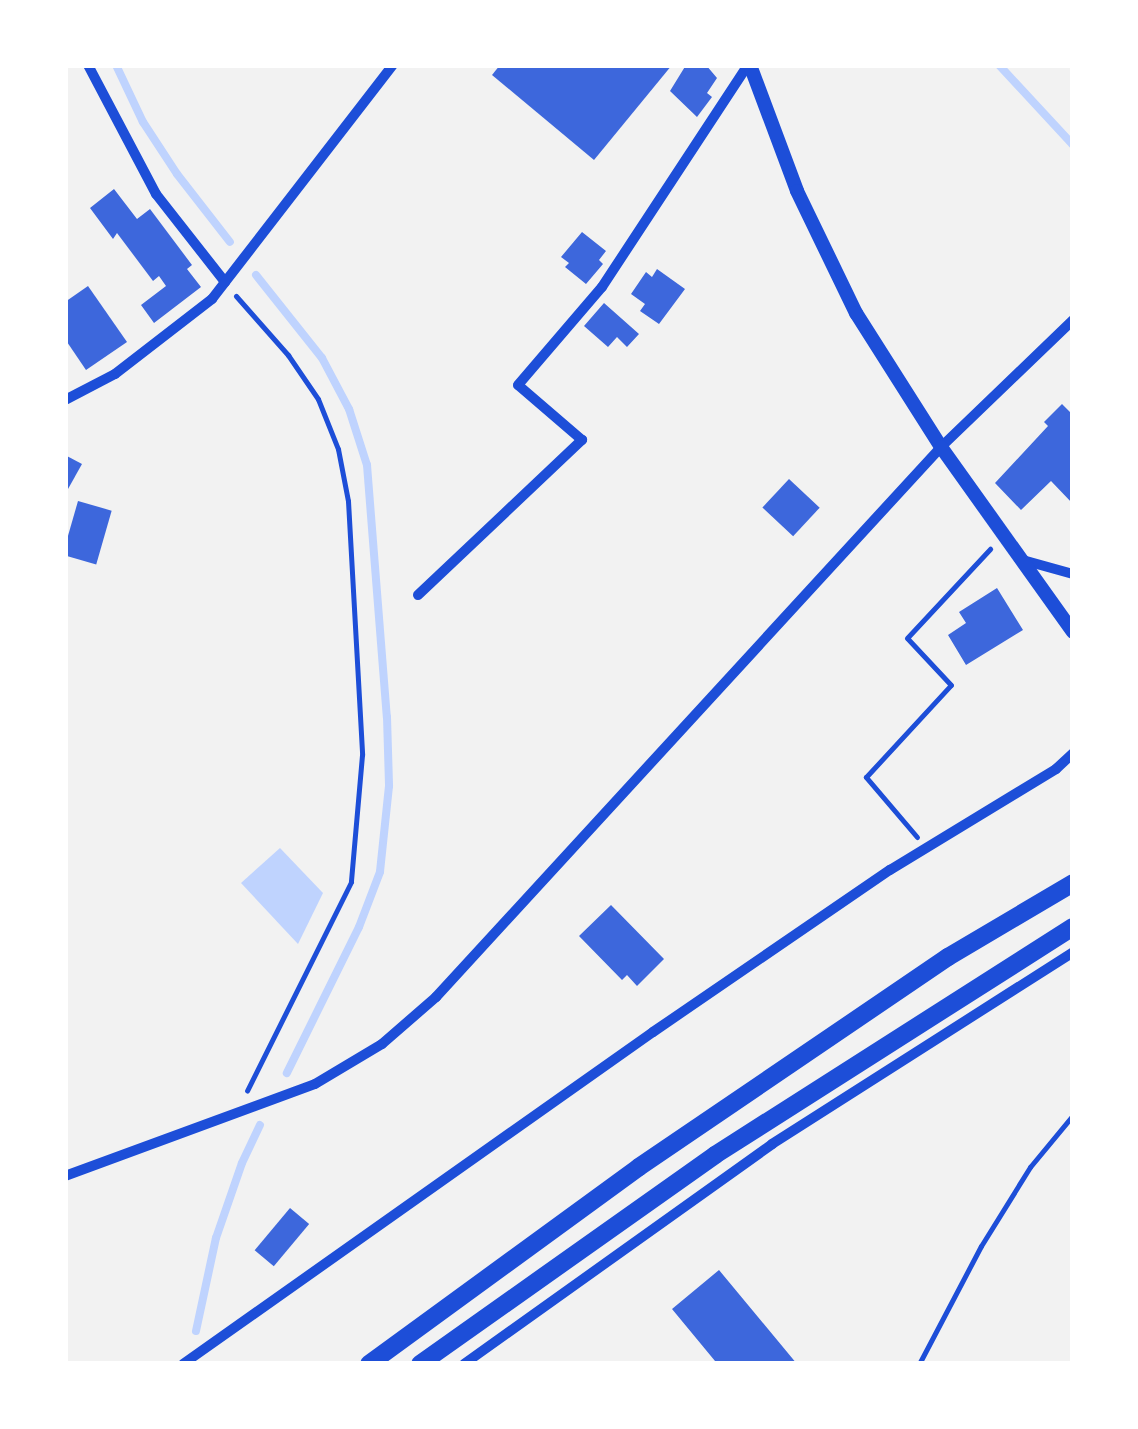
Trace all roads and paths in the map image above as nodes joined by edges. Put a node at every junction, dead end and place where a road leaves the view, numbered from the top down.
1 (88, 65) edge
2 (393, 65) edge
3 (749, 65) edge
4 (224, 282) junction
5 (1073, 320) edge
6 (65, 400) edge
7 (941, 446) junction
8 (1002, 536) junction
9 (1018, 559) junction
10 (1073, 574) edge
11 (418, 595) dead end
12 (1073, 632) edge
13 (1073, 752) edge
14 (926, 848) junction
15 (1073, 883) edge
16 (1073, 927) edge
17 (1073, 952) edge
18 (238, 1111) junction
19 (1073, 1115) edge
20 (65, 1176) edge
21 (183, 1364) edge
22 (369, 1364) edge
23 (420, 1364) edge
24 (464, 1364) edge
25 (919, 1364) edge

1 - 4 street
2 - 4 street
3 - 7 main road
3 - 11 street
4 - 6 street
4 - 18 path
5 - 7 street
7 - 8 main road
7 - 18 street
8 - 9 main road
8 - 14 path
9 - 10 street
9 - 12 main road
13 - 14 street
14 - 21 street
15 - 22 highway
16 - 23 highway
17 - 24 street
18 - 20 street
19 - 25 path

